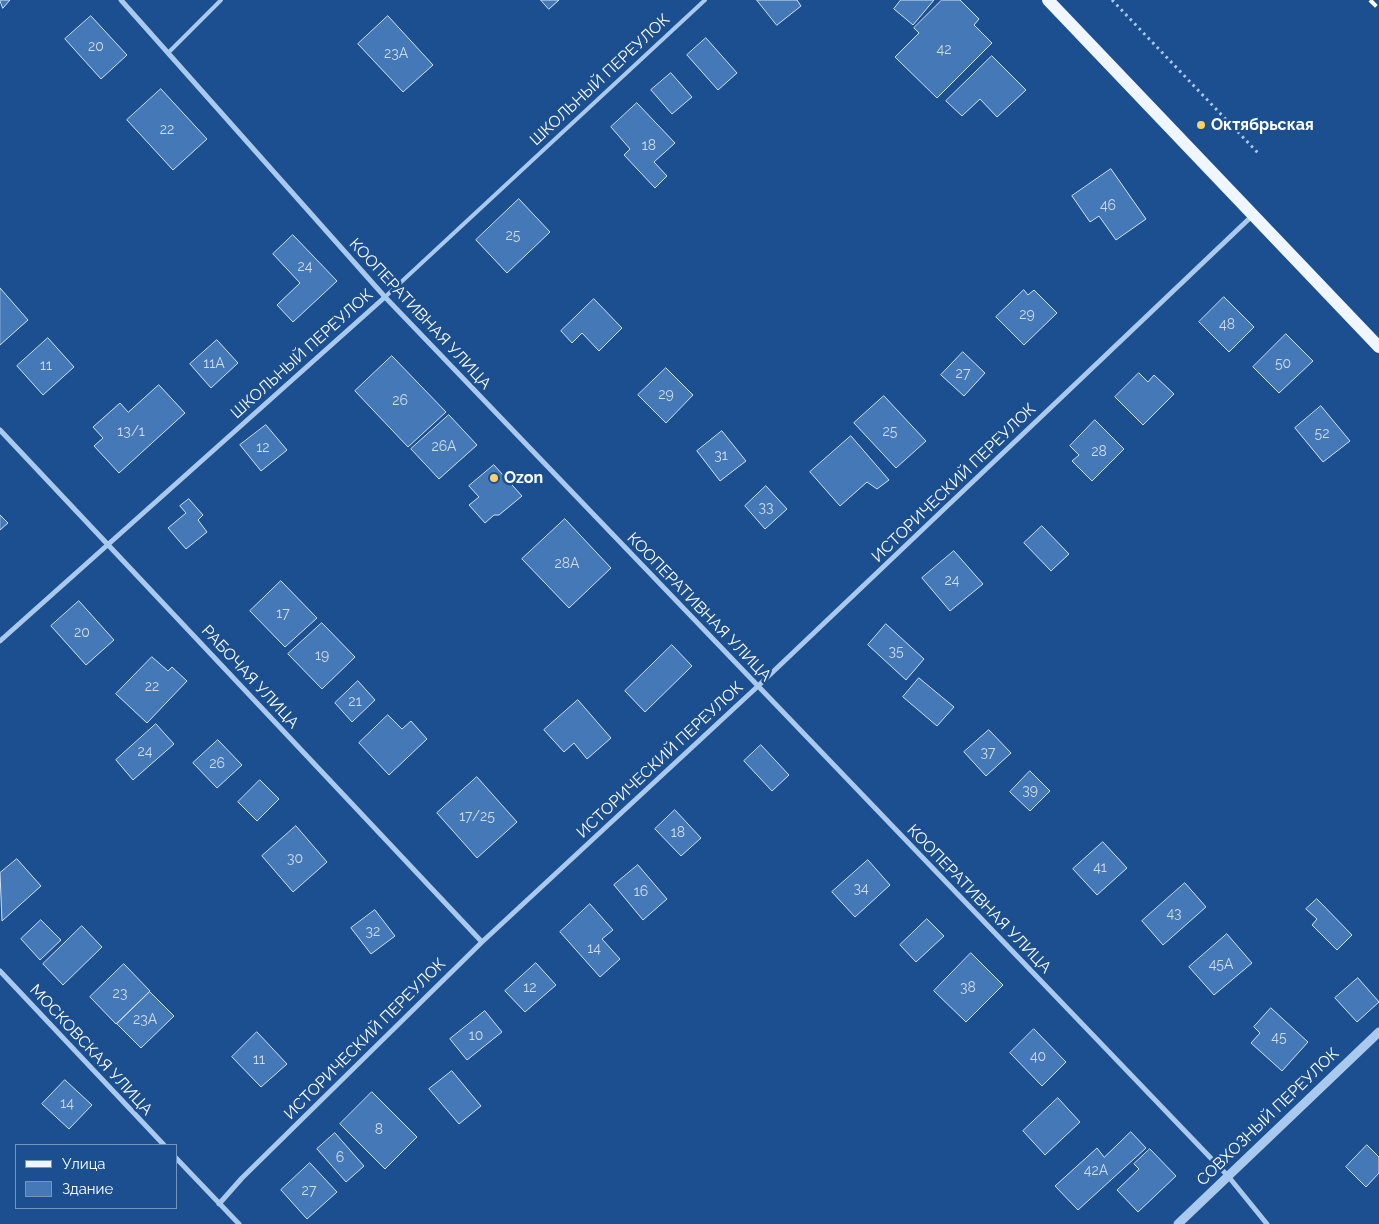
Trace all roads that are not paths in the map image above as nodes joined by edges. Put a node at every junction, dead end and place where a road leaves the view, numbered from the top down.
1 (121, 0) edge
2 (221, 0) edge
3 (705, 0) edge
4 (1048, 0) edge
5 (169, 52) junction
6 (1253, 216) junction
7 (385, 297) junction
8 (1379, 346) edge
9 (0, 430) edge
10 (108, 544) junction
11 (0, 641) edge
12 (757, 687) junction
13 (482, 942) junction
14 (0, 971) edge
15 (1379, 1032) edge
16 (163, 1144) edge
17 (178, 1160) edge
18 (1228, 1176) junction
19 (220, 1204) junction
20 (239, 1224) edge
21 (1178, 1224) edge
22 (1267, 1224) edge

1 - 5 street, КООПЕРАТИВНАЯ УЛИЦА
2 - 5 lane
3 - 7 lane, ШКОЛЬНЫЙ ПЕРЕУЛОК
4 - 6 main road
5 - 7 street, КООПЕРАТИВНАЯ УЛИЦА
6 - 8 main road
6 - 12 street, ИСТОРИЧЕСКИЙ ПЕРЕУЛОК
7 - 10 street, ШКОЛЬНЫЙ ПЕРЕУЛОК
7 - 12 street, КООПЕРАТИВНАЯ УЛИЦА
9 - 10 street, РАБОЧАЯ УЛИЦА
10 - 11 street, ШКОЛЬНЫЙ ПЕРЕУЛОК
10 - 13 street, РАБОЧАЯ УЛИЦА
12 - 13 street, ИСТОРИЧЕСКИЙ ПЕРЕУЛОК
12 - 18 street, КООПЕРАТИВНАЯ УЛИЦА
13 - 19 street, ИСТОРИЧЕСКИЙ ПЕРЕУЛОК
14 - 16 street, МОСКОВСКАЯ УЛИЦА
15 - 18 street, СОВХОЗНЫЙ ПЕРЕУЛОК
17 - 19 street
18 - 21 street, СОВХОЗНЫЙ ПЕРЕУЛОК
18 - 22 street, КООПЕРАТИВНАЯ УЛИЦА
19 - 20 street

